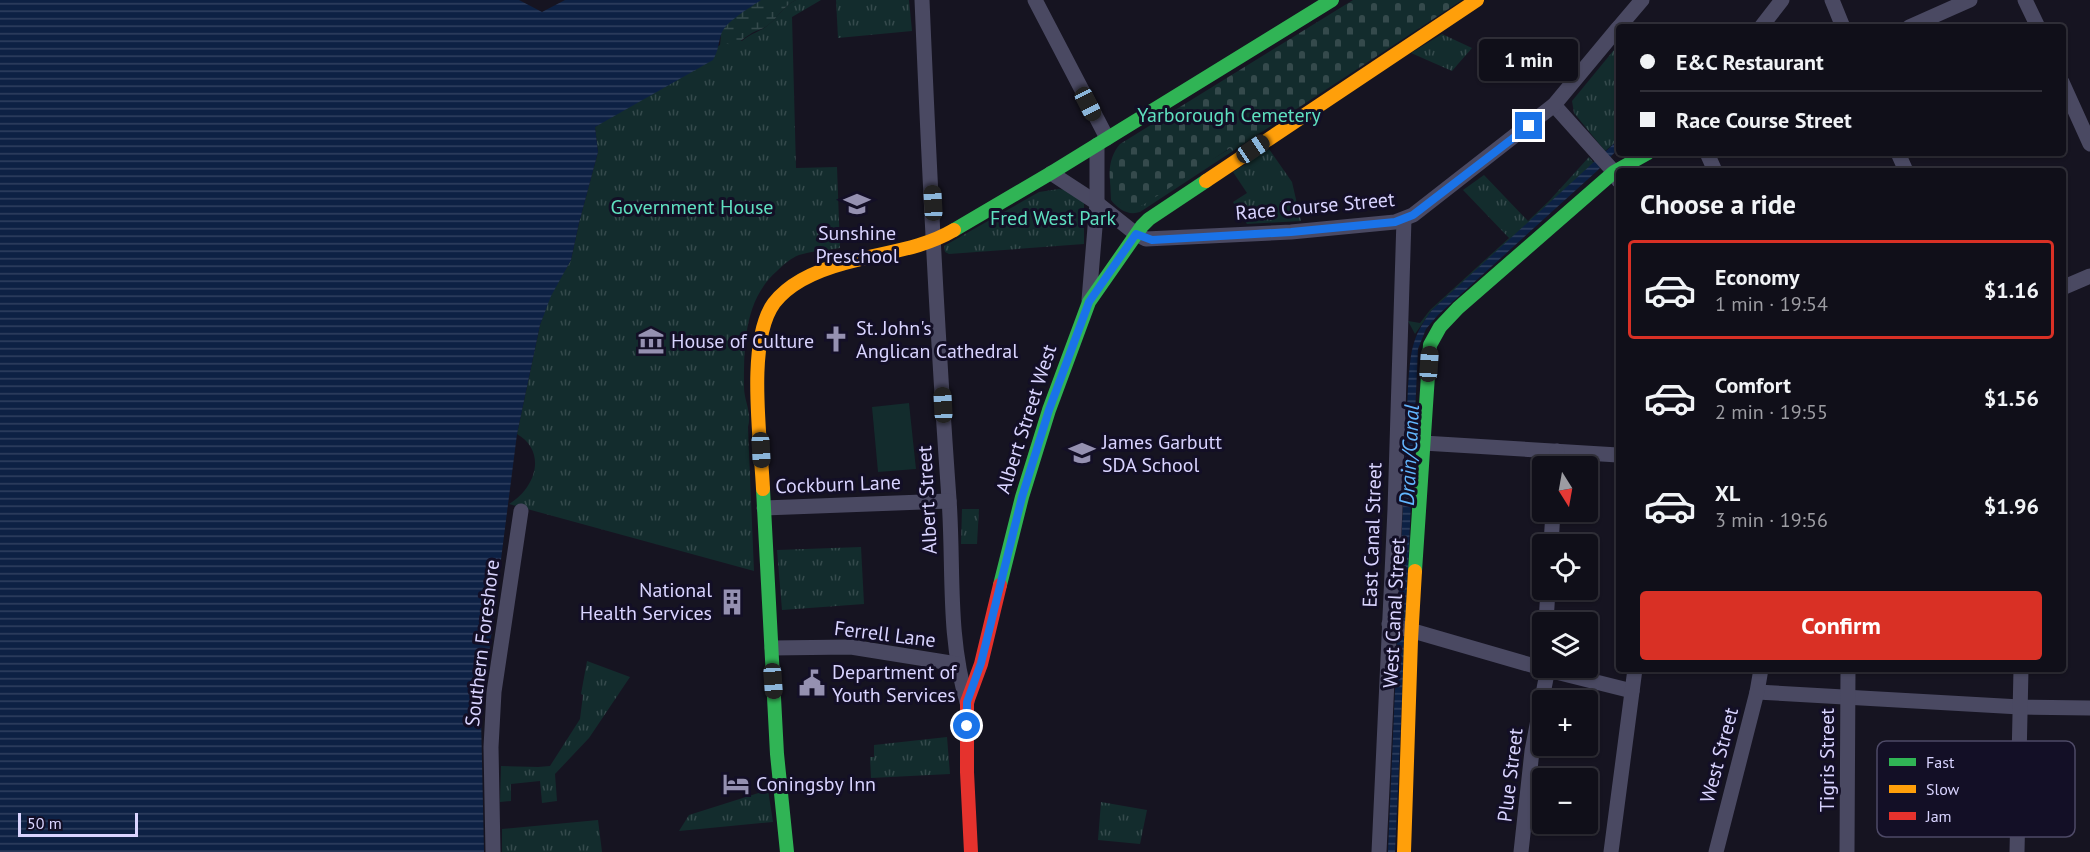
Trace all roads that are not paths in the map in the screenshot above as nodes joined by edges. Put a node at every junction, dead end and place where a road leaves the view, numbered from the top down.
1 (922, 0) edge
2 (1035, 0) edge
3 (1332, 0) edge
4 (1477, 0) edge
5 (1642, 0) edge
6 (1782, 0) edge
7 (1832, 0) edge
8 (1970, 0) edge
9 (2025, 0) edge
10 (1622, 24) edge
11 (1763, 24) edge
12 (1842, 24) edge
13 (1917, 24) edge
14 (2037, 24) edge
15 (1616, 32) edge
16 (2066, 91) edge
17 (1554, 105) junction
18 (1102, 141) junction
19 (2090, 144) edge
20 (1640, 156) edge
21 (1609, 167) edge
22 (1051, 173) junction
23 (1098, 203) junction
24 (1404, 219) junction
25 (1136, 234) junction
26 (934, 241) junction
27 (2090, 276) edge
28 (2066, 286) edge
29 (1089, 302) junction
30 (1423, 443) junction
31 (1616, 455) edge
32 (1532, 456) edge
33 (1598, 456) edge
34 (949, 501) junction
35 (764, 508) junction
36 (521, 511) dead end
37 (1400, 627) junction
38 (772, 648) junction
39 (957, 664) junction
40 (1532, 664) edge
41 (1635, 672) edge
42 (1760, 672) edge
43 (1848, 672) edge
44 (2021, 672) edge
45 (1546, 678) edge
46 (1582, 678) edge
47 (1632, 691) junction
48 (1757, 692) junction
49 (1848, 698) junction
50 (967, 702) junction
51 (2020, 707) junction
52 (2090, 708) edge
53 (2019, 741) edge
54 (2017, 837) edge
55 (493, 852) edge
56 (788, 852) edge
57 (971, 852) edge
58 (1379, 852) edge
59 (1404, 852) edge
60 (1521, 852) edge
61 (1611, 852) edge
62 (1716, 852) edge
63 (1847, 852) edge
64 (2017, 852) edge

1 - 26 street, Albert Street
2 - 18 street, Albert Street West
3 - 18 main road
4 - 25 main road
5 - 10 street, Race Course Street
6 - 11 street
7 - 12 street
8 - 13 street
9 - 14 street
15 - 17 street, Race Course Street
16 - 19 street
17 - 21 street
17 - 24 street, Race Course Street
18 - 22 main road
18 - 23 street, Albert Street West
20 - 21 main road, West Canal Street
21 - 30 main road, West Canal Street
22 - 23 street, Race Course Street
22 - 26 main road
23 - 25 street, Race Course Street
23 - 29 street, Albert Street West
24 - 25 street, Race Course Street
24 - 37 street, East Canal Street
25 - 29 main road
26 - 34 street, Albert Street
26 - 35 main road
27 - 28 street
29 - 50 main road, Albert Street West
30 - 32 street
30 - 37 main road, West Canal Street
31 - 33 street
34 - 35 street, Cockburn Lane
34 - 39 street, Albert Street
35 - 38 main road
36 - 55 street, Southern Foreshore
37 - 40 street
37 - 58 street, East Canal Street
37 - 59 main road, West Canal Street
38 - 39 street, Ferrell Lane
38 - 56 main road
39 - 50 street, Albert Street
41 - 47 street
42 - 48 street, West Street
43 - 49 street, Tigris Street
44 - 51 street
45 - 60 street, Plue Street
46 - 47 street
47 - 61 street
48 - 49 street
48 - 62 street, West Street
49 - 51 street
49 - 63 street, Tigris Street
50 - 57 main road, Albert Street
51 - 52 street
51 - 53 street
54 - 64 street

